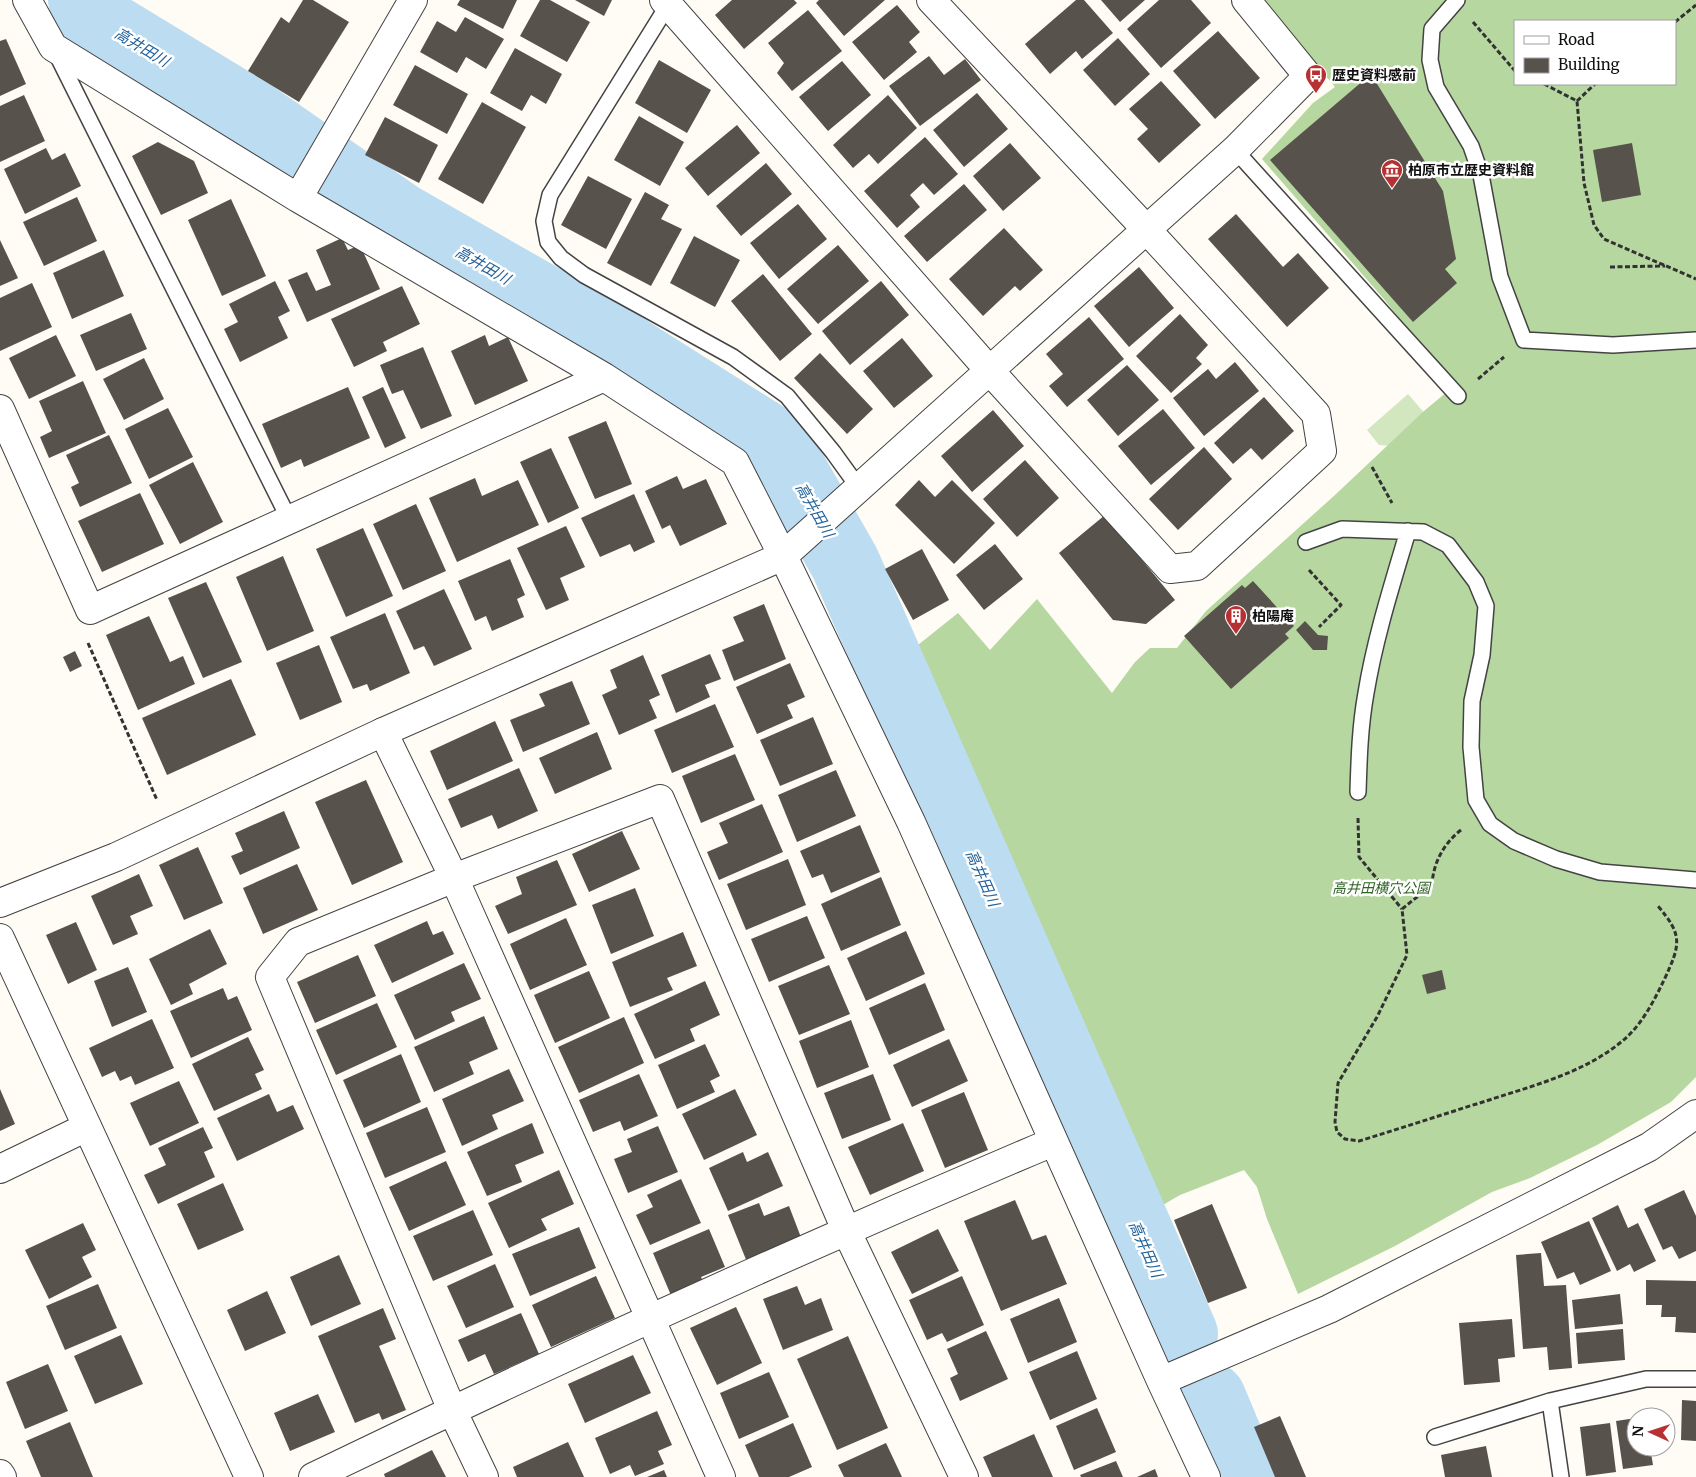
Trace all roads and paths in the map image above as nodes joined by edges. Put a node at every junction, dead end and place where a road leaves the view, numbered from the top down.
1 (27, 0) edge
2 (413, 0) edge
3 (931, 0) edge
4 (1246, 0) edge
5 (1457, 1) edge
6 (666, 2) edge
7 (1696, 5) edge
8 (1676, 21) edge
9 (53, 47) junction
10 (1514, 70) edge
11 (1546, 85) edge
12 (1595, 85) edge
13 (1577, 101) junction
14 (1235, 150) junction
15 (298, 198) junction
16 (1146, 229) junction
17 (1666, 266) junction
18 (1610, 268) dead end
19 (1696, 279) edge
20 (1524, 340) junction
21 (1696, 340) edge
22 (989, 370) junction
23 (604, 377) junction
24 (1458, 396) joint
25 (0, 409) edge
26 (1372, 467) dead end
27 (858, 488) junction
28 (289, 519) junction
29 (1408, 531) junction
30 (1306, 542) dead end
31 (783, 556) junction
32 (1308, 568) dead end
33 (90, 610) junction
34 (1319, 626) dead end
35 (383, 732) junction
36 (1358, 792) joint
37 (1484, 815) junction
38 (170, 831) junction
39 (454, 878) junction
40 (1696, 880) edge
41 (0, 903) edge
42 (1656, 904) dead end
43 (1402, 909) junction
44 (0, 938) edge
45 (1696, 1114) edge
46 (87, 1127) junction
47 (1053, 1142) junction
48 (0, 1169) edge
49 (846, 1230) junction
50 (651, 1319) junction
51 (1696, 1379) edge
52 (1161, 1381) junction
53 (1550, 1401) junction
54 (452, 1410) junction
55 (1435, 1437) dead end
56 (249, 1477) edge
57 (313, 1477) edge
58 (484, 1477) edge
59 (722, 1477) edge
60 (964, 1477) edge
61 (1206, 1477) edge
62 (1561, 1477) edge

1 - 9 street
2 - 15 street
3 - 16 street
4 - 14 street
5 - 10 path
5 - 20 lane
6 - 22 street
6 - 27 lane
7 - 8 path
9 - 15 street
9 - 28 lane
11 - 13 path
12 - 13 path
13 - 17 path
14 - 16 street
14 - 24 lane
15 - 23 street
16 - 22 street
16 - 22 street
17 - 18 path
17 - 19 path
20 - 21 lane
20 - 24 path
22 - 27 street
23 - 28 street
23 - 31 street
25 - 33 street
26 - 29 path
27 - 31 street
28 - 33 street
29 - 30 lane
29 - 36 lane
29 - 37 lane
31 - 35 street
31 - 47 street
32 - 34 path
33 - 38 path
35 - 38 street
35 - 39 street
36 - 43 path
37 - 40 lane
37 - 43 path
38 - 41 street
39 - 49 street
39 - 50 street
39 - 54 street
42 - 43 path
44 - 46 street
45 - 52 street
46 - 48 street
46 - 56 street
47 - 49 street
47 - 52 street
49 - 50 street
49 - 60 street
50 - 54 street
50 - 59 street
51 - 53 lane
52 - 61 street
53 - 55 lane
53 - 62 lane
54 - 57 street
54 - 58 street

